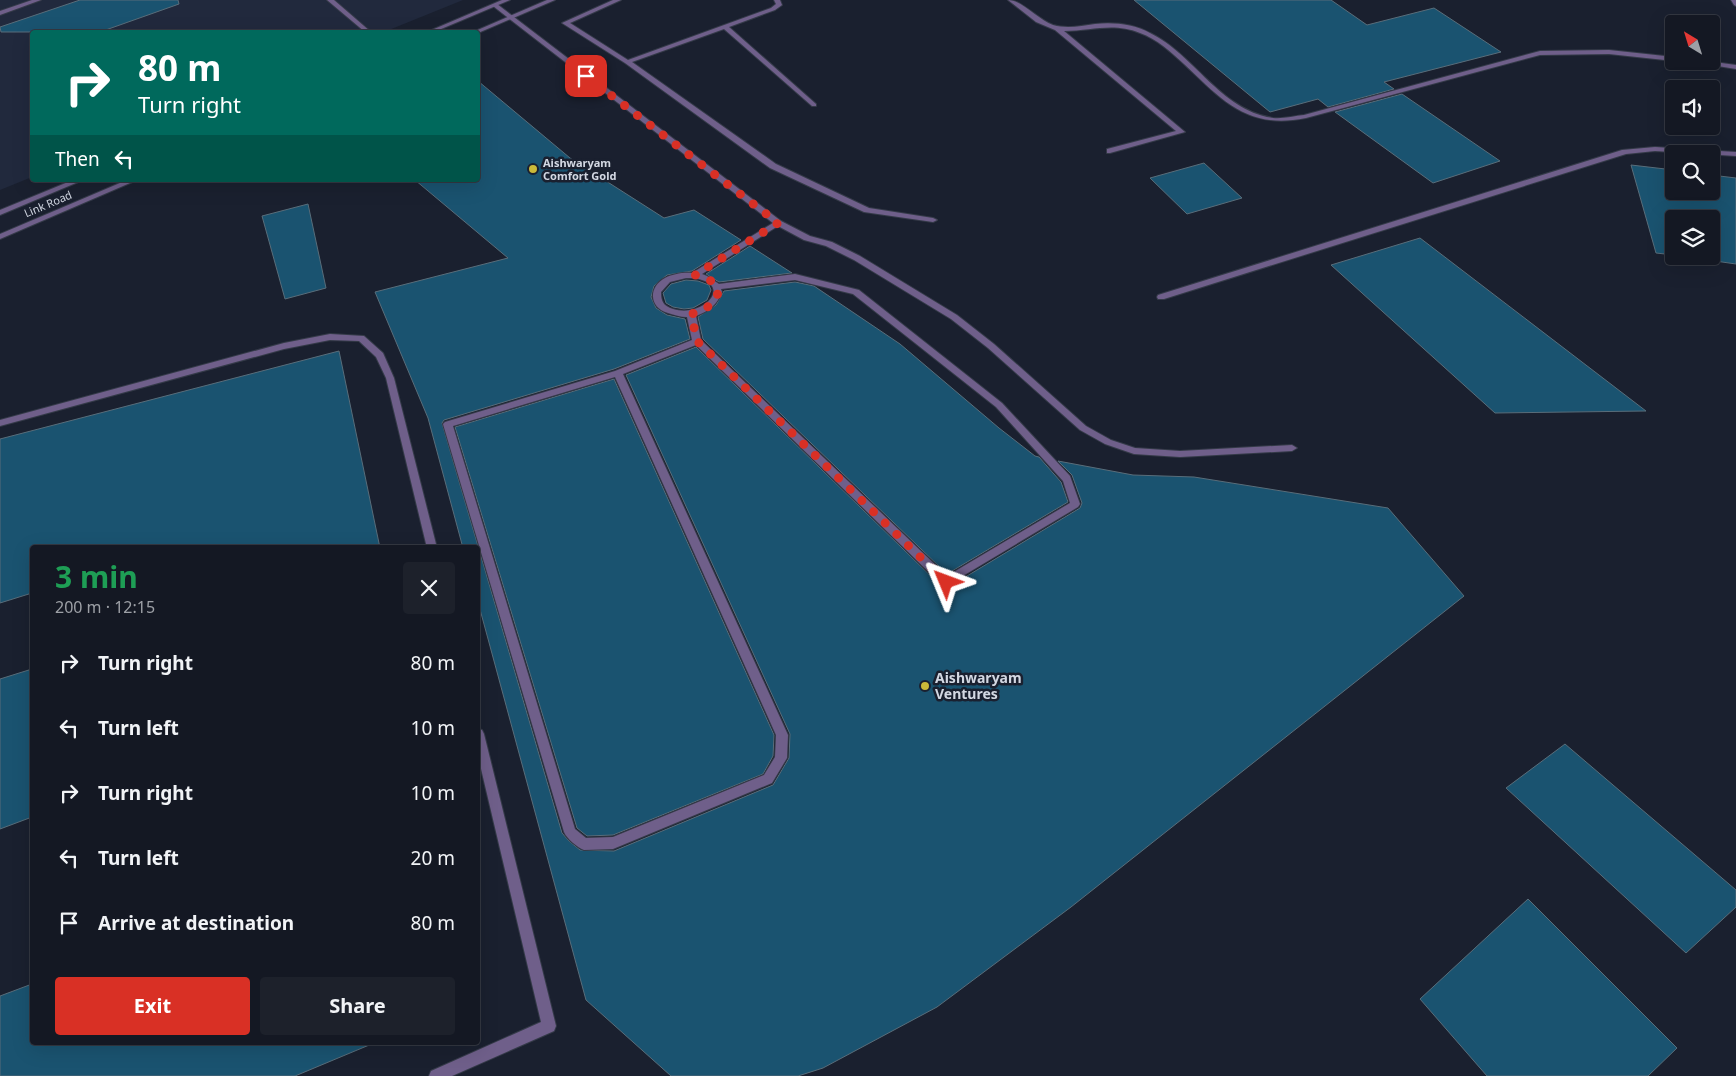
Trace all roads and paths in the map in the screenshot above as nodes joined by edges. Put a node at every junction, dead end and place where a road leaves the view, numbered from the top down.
1 (38, 0) edge
2 (330, 0) edge
3 (507, 0) edge
4 (552, 0) edge
5 (618, 0) edge
6 (777, 0) edge
7 (1011, 0) edge
8 (1734, 0) edge
9 (1736, 4) edge
10 (495, 5) junction
11 (0, 13) edge
12 (510, 18) junction
13 (725, 27) junction
14 (1057, 28) junction
15 (366, 30) edge
16 (435, 30) edge
17 (480, 30) edge
18 (1665, 58) edge
19 (627, 62) junction
20 (1720, 65) edge
21 (1736, 67) edge
22 (814, 105) dead end
23 (1110, 152) dead end
24 (1736, 154) edge
25 (74, 182) edge
26 (128, 182) edge
27 (0, 213) edge
28 (933, 220) dead end
29 (778, 223) junction
30 (0, 237) edge
31 (695, 275) junction
32 (717, 287) junction
33 (1161, 297) dead end
34 (691, 314) junction
35 (697, 341) junction
36 (618, 373) junction
37 (0, 423) edge
38 (1292, 448) dead end
39 (431, 545) edge
40 (480, 742) edge
41 (436, 1076) edge

1 - 11 street
2 - 15 street
3 - 10 street
4 - 12 street
5 - 19 street
6 - 13 street
7 - 14 street
8 - 9 street
10 - 12 street
10 - 16 street
12 - 17 street
12 - 29 street
13 - 19 street
13 - 22 street
14 - 18 street
14 - 23 street
19 - 28 street
20 - 21 street
24 - 33 street
25 - 27 street, Link Road
26 - 30 street, Link Road
29 - 31 street
29 - 38 street
31 - 32 street
31 - 34 street
32 - 34 street
32 - 35 street
34 - 35 street
35 - 36 street
36 - 36 street
37 - 39 street
40 - 41 street

